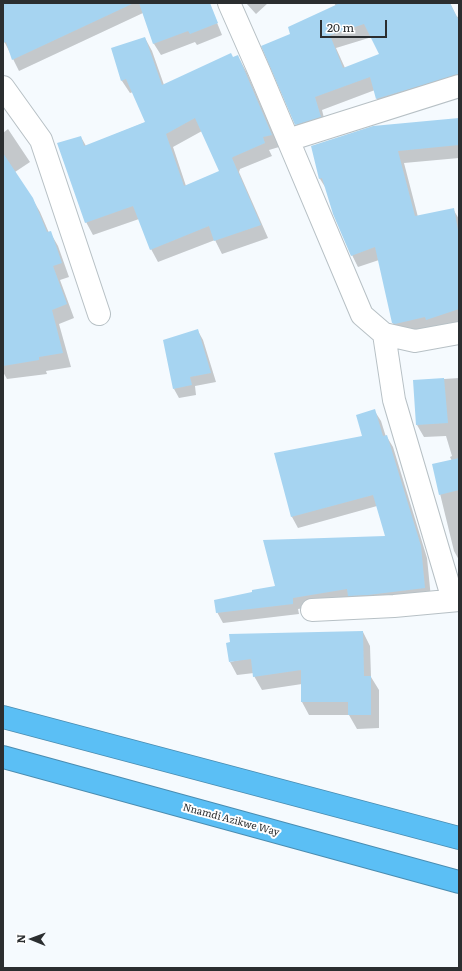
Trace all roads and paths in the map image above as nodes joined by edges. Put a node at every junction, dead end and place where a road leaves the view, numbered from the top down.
1 (229, 3) edge
2 (459, 86) edge
3 (3, 87) edge
4 (288, 140) junction
5 (99, 314) dead end
6 (459, 333) edge
7 (384, 334) junction
8 (456, 600) edge
9 (312, 610) dead end
10 (3, 717) edge
11 (3, 757) edge
12 (459, 838) edge
13 (459, 882) edge

1 - 4 street
2 - 4 street
3 - 5 street
4 - 7 street
6 - 7 street
7 - 8 street
8 - 9 street
10 - 12 highway
11 - 13 highway, Nnamdi Azikwe Way

